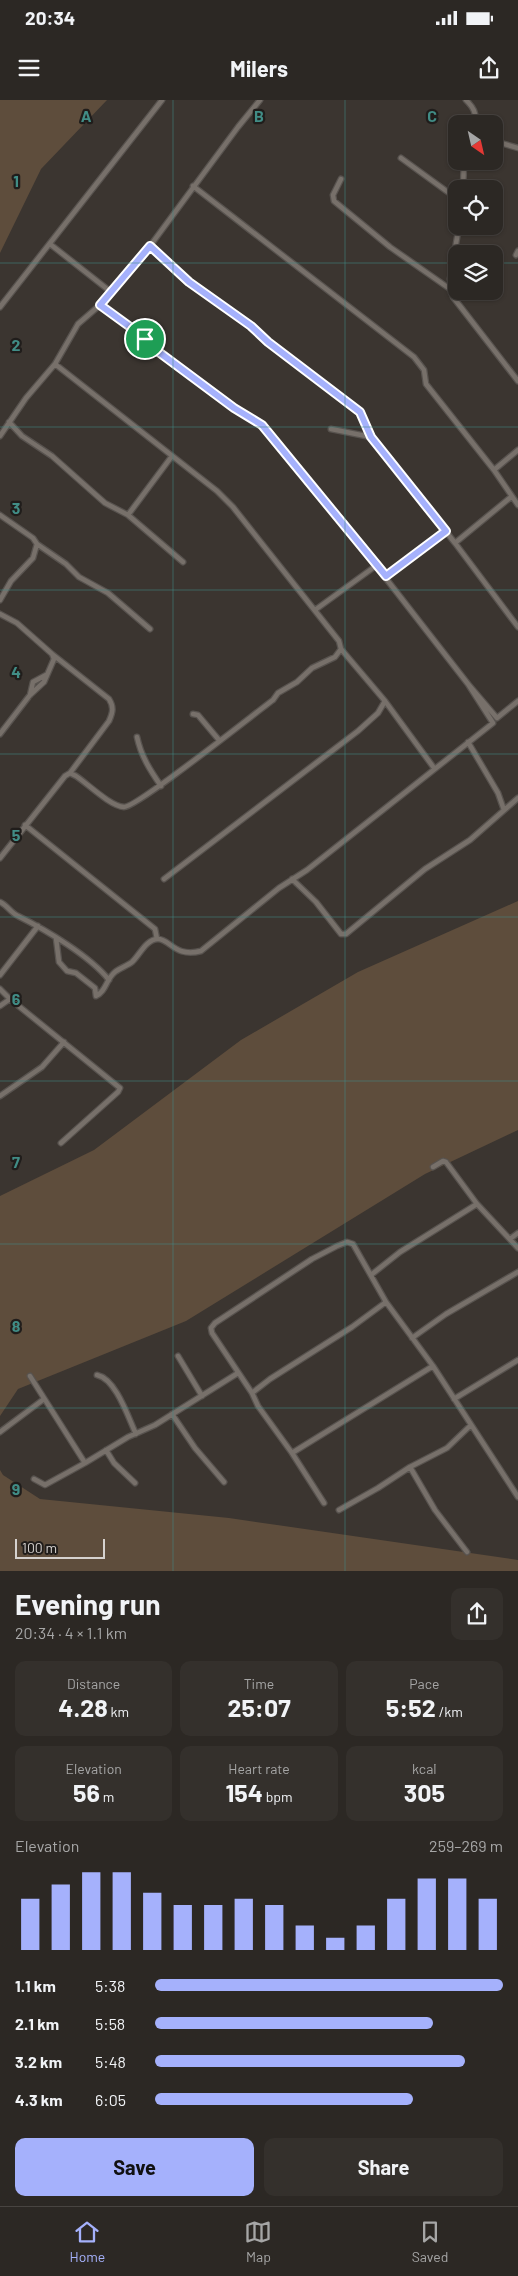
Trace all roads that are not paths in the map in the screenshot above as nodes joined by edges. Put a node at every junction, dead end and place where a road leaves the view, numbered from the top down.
1 (162, 100) edge
2 (260, 100) edge
3 (466, 100) edge
4 (475, 115) edge
5 (503, 144) edge
6 (518, 148) edge
7 (401, 158) dead end
8 (341, 179) dead end
9 (193, 186) junction
10 (448, 192) edge
11 (50, 244) junction
12 (150, 246) junction
13 (448, 288) edge
14 (111, 292) junction
15 (455, 300) edge
16 (100, 305) junction
17 (0, 307) edge
18 (55, 364) junction
19 (518, 381) edge
20 (9, 422) junction
21 (331, 429) dead end
22 (0, 436) edge
23 (371, 437) junction
24 (518, 450) edge
25 (172, 456) junction
26 (494, 470) junction
27 (511, 497) junction
28 (518, 505) edge
29 (0, 515) edge
30 (128, 515) junction
31 (446, 531) junction
32 (455, 543) junction
33 (37, 544) junction
34 (183, 562) dead end
35 (377, 565) junction
36 (386, 576) junction
37 (0, 600) edge
38 (315, 610) junction
39 (0, 614) edge
40 (518, 627) edge
41 (150, 629) dead end
42 (341, 649) junction
43 (52, 654) junction
44 (46, 675) junction
45 (468, 684) junction
46 (30, 695) junction
47 (385, 701) junction
48 (518, 701) edge
49 (193, 714) dead end
50 (0, 734) edge
51 (137, 737) dead end
52 (219, 740) junction
53 (468, 742) junction
54 (434, 768) junction
55 (70, 773) junction
56 (161, 786) junction
57 (518, 798) edge
58 (504, 810) junction
59 (25, 825) junction
60 (0, 858) edge
61 (164, 879) dead end
62 (292, 879) junction
63 (0, 902) edge
64 (38, 926) junction
65 (56, 938) junction
66 (157, 938) junction
67 (101, 970) junction
68 (114, 972) junction
69 (0, 975) edge
70 (108, 981) junction
71 (95, 988) junction
72 (0, 989) edge
73 (10, 999) junction
74 (0, 1006) edge
75 (64, 1042) junction
76 (0, 1096) edge
77 (61, 1143) dead end
78 (433, 1167) dead end
79 (477, 1204) junction
80 (518, 1233) edge
81 (510, 1239) junction
82 (518, 1248) edge
83 (518, 1272) edge
84 (371, 1275) junction
85 (386, 1302) junction
86 (412, 1338) junction
87 (178, 1356) dead end
88 (518, 1360) edge
89 (433, 1366) junction
90 (238, 1373) junction
91 (97, 1375) dead end
92 (30, 1376) dead end
93 (252, 1393) junction
94 (202, 1396) junction
95 (44, 1399) junction
96 (454, 1399) junction
97 (172, 1414) junction
98 (471, 1425) junction
99 (0, 1432) edge
100 (136, 1434) junction
101 (106, 1450) junction
102 (292, 1453) junction
103 (85, 1463) junction
104 (410, 1467) junction
105 (34, 1479) dead end
106 (224, 1482) dead end
107 (135, 1483) dead end
108 (518, 1497) edge
109 (324, 1503) dead end
110 (339, 1510) dead end
111 (467, 1552) dead end

1 - 11 street
2 - 9 street
3 - 4 street
5 - 6 street
7 - 10 street
8 - 13 street
9 - 12 street
9 - 26 street
11 - 14 street
11 - 17 street
12 - 14 street
12 - 23 street
14 - 16 street
15 - 19 street
16 - 18 street
16 - 35 street
18 - 20 street
18 - 25 street
20 - 22 street
20 - 30 street
21 - 23 street
23 - 31 street
24 - 26 street
25 - 30 street
25 - 38 street
26 - 27 street
27 - 28 street
27 - 32 street
29 - 33 street
30 - 34 street
31 - 32 street
31 - 36 street
32 - 40 street
33 - 37 street
33 - 41 street
35 - 36 street
35 - 38 street
36 - 45 street
38 - 42 street
39 - 43 street
42 - 47 street
42 - 52 street
43 - 44 street
43 - 55 street
44 - 46 street
44 - 46 street
45 - 48 street
45 - 53 street
46 - 50 street
47 - 54 street
47 - 61 street
49 - 52 street
51 - 56 street
52 - 56 street
53 - 54 street
53 - 58 street
54 - 62 street
55 - 56 street
55 - 59 street
57 - 58 street
58 - 62 street
59 - 60 street
59 - 66 street
62 - 66 street
63 - 64 street
64 - 65 street
64 - 69 street
65 - 67 street
65 - 71 street
66 - 68 street
67 - 68 street
67 - 70 street
68 - 70 street
70 - 71 street
70 - 71 street
72 - 73 street
73 - 74 street
73 - 75 street
75 - 76 street
75 - 77 street
78 - 79 street
79 - 81 street
79 - 84 street
80 - 81 street
81 - 82 street
83 - 86 street
84 - 85 street
84 - 90 street
85 - 86 street
85 - 93 street
86 - 89 street
87 - 94 street
88 - 96 street
89 - 96 street
89 - 102 street
90 - 93 street
90 - 94 street
91 - 100 street
92 - 95 street
93 - 102 street
94 - 97 street
95 - 99 street
95 - 103 street
96 - 98 street
97 - 100 street
97 - 106 street
98 - 104 street
98 - 108 street
100 - 101 street
101 - 103 street
101 - 107 street
102 - 109 street
103 - 105 street
104 - 110 street
104 - 111 street

